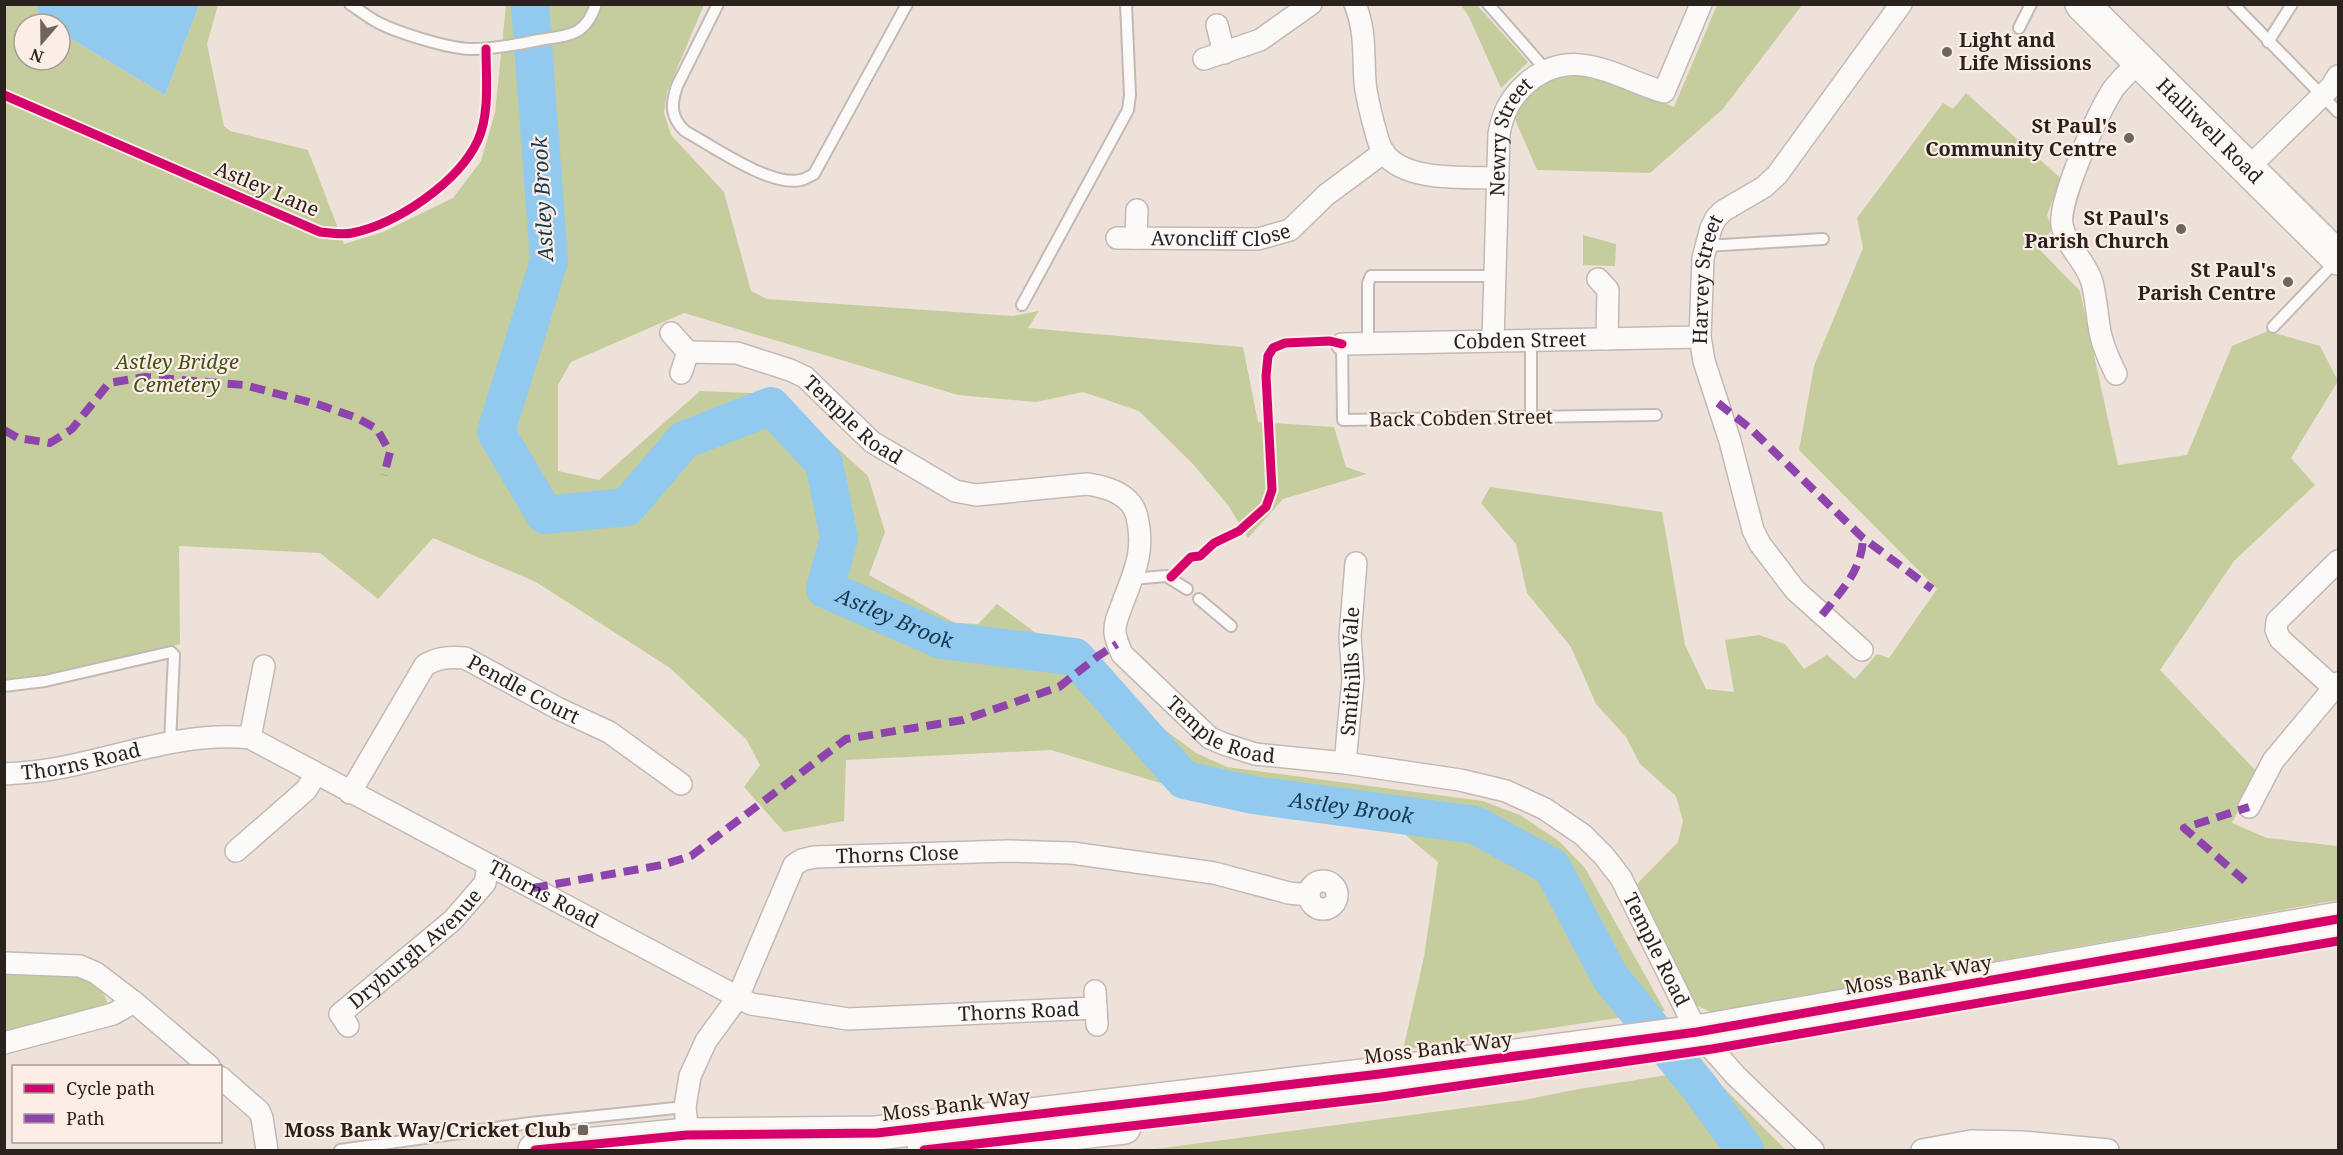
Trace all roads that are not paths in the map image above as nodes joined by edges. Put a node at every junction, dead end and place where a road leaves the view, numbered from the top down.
1 (350, 4) edge
2 (596, 4) edge
3 (718, 4) edge
4 (908, 4) edge
5 (1126, 4) edge
6 (1311, 4) edge
7 (1355, 4) edge
8 (1488, 4) edge
9 (1701, 4) edge
10 (1901, 4) edge
11 (2031, 4) edge
12 (2082, 4) edge
13 (2232, 4) edge
14 (2292, 4) edge
15 (1217, 25) dead end
16 (2019, 28) dead end
17 (2268, 42) junction
18 (2139, 61) junction
19 (1546, 70) junction
20 (2338, 76) edge
21 (2322, 96) junction
22 (2338, 112) edge
23 (1384, 152) junction
24 (2248, 168) junction
25 (1498, 178) junction
26 (1137, 210) dead end
27 (1823, 239) dead end
28 (1706, 246) junction
29 (2338, 258) edge
30 (1494, 276) junction
31 (1598, 279) dead end
32 (1022, 305) dead end
33 (2273, 327) dead end
34 (671, 333) dead end
35 (1700, 338) junction
36 (1607, 339) junction
37 (1531, 340) junction
38 (1493, 341) junction
39 (1342, 344) joint
40 (1368, 344) junction
41 (688, 352) junction
42 (681, 373) dead end
43 (2116, 374) dead end
44 (1656, 415) dead end
45 (1531, 416) junction
46 (2338, 561) edge
47 (1362, 575) dead end
48 (1132, 579) junction
49 (1187, 589) dead end
50 (1199, 599) dead end
51 (1231, 626) dead end
52 (1862, 650) dead end
53 (264, 666) dead end
54 (4, 686) edge
55 (2336, 686) edge
56 (250, 738) junction
57 (170, 743) junction
58 (1345, 764) junction
59 (4, 774) edge
60 (316, 774) junction
61 (681, 784) dead end
62 (350, 793) junction
63 (2249, 807) dead end
64 (236, 851) dead end
65 (488, 866) junction
66 (1309, 895) dead end
67 (2338, 919) edge
68 (2338, 941) edge
69 (4, 963) edge
70 (738, 997) junction
71 (134, 1002) junction
72 (1096, 1008) dead end
73 (348, 1026) dead end
74 (1705, 1041) junction
75 (4, 1043) edge
76 (208, 1065) edge
77 (222, 1079) edge
78 (687, 1131) edge
79 (267, 1150) edge
80 (340, 1150) edge
81 (535, 1150) edge
82 (924, 1150) edge
83 (1814, 1150) edge
84 (1922, 1150) edge
85 (2108, 1150) edge

1 - 2 lane
3 - 4 lane
5 - 32 lane
6 - 15 street
7 - 23 street
8 - 19 lane
9 - 19 street, Newry Street
10 - 28 street, Harvey Street
11 - 16 lane
12 - 18 main road, Halliwell Road
13 - 17 lane
14 - 17 lane
17 - 21 lane
18 - 24 main road, Halliwell Road
18 - 43 street
19 - 25 street, Newry Street
20 - 21 street
21 - 22 lane
21 - 24 street
23 - 25 street
23 - 26 street, Avoncliff Close
24 - 29 main road, Halliwell Road
25 - 30 street, Newry Street
27 - 28 lane
28 - 35 street, Harvey Street
29 - 33 lane
30 - 38 street, Newry Street
30 - 40 lane
31 - 36 street
34 - 41 street
35 - 36 street, Cobden Street
35 - 52 street, Harvey Street
36 - 37 street, Cobden Street
37 - 38 street, Cobden Street
37 - 45 lane
38 - 40 street, Cobden Street
39 - 40 street, Cobden Street
39 - 45 lane, Back Cobden Street
41 - 42 street
41 - 48 street, Temple Road
44 - 45 lane, Back Cobden Street
46 - 55 street
47 - 58 street, Smithills Vale
48 - 49 lane
48 - 58 street, Temple Road
50 - 51 lane
53 - 56 street
54 - 57 lane
55 - 63 street
56 - 57 street, Thorns Road
56 - 60 street, Thorns Road
57 - 59 street, Thorns Road
58 - 74 street, Temple Road
60 - 62 street, Thorns Road
60 - 64 street
61 - 62 street, Pendle Court
62 - 65 street, Thorns Road
65 - 70 street, Thorns Road
65 - 73 street, Dryburgh Avenue
66 - 70 street, Thorns Close
67 - 74 main road, Moss Bank Way
68 - 74 main road, Moss Bank Way
69 - 71 street
70 - 72 street, Thorns Road
70 - 78 street, Thorns Close
71 - 75 street
71 - 76 street
74 - 78 main road, Moss Bank Way
74 - 82 main road, Moss Bank Way
74 - 83 street, Temple Road
77 - 79 street
78 - 80 lane, Moss Bank Way
78 - 81 main road, Moss Bank Way
84 - 85 street

